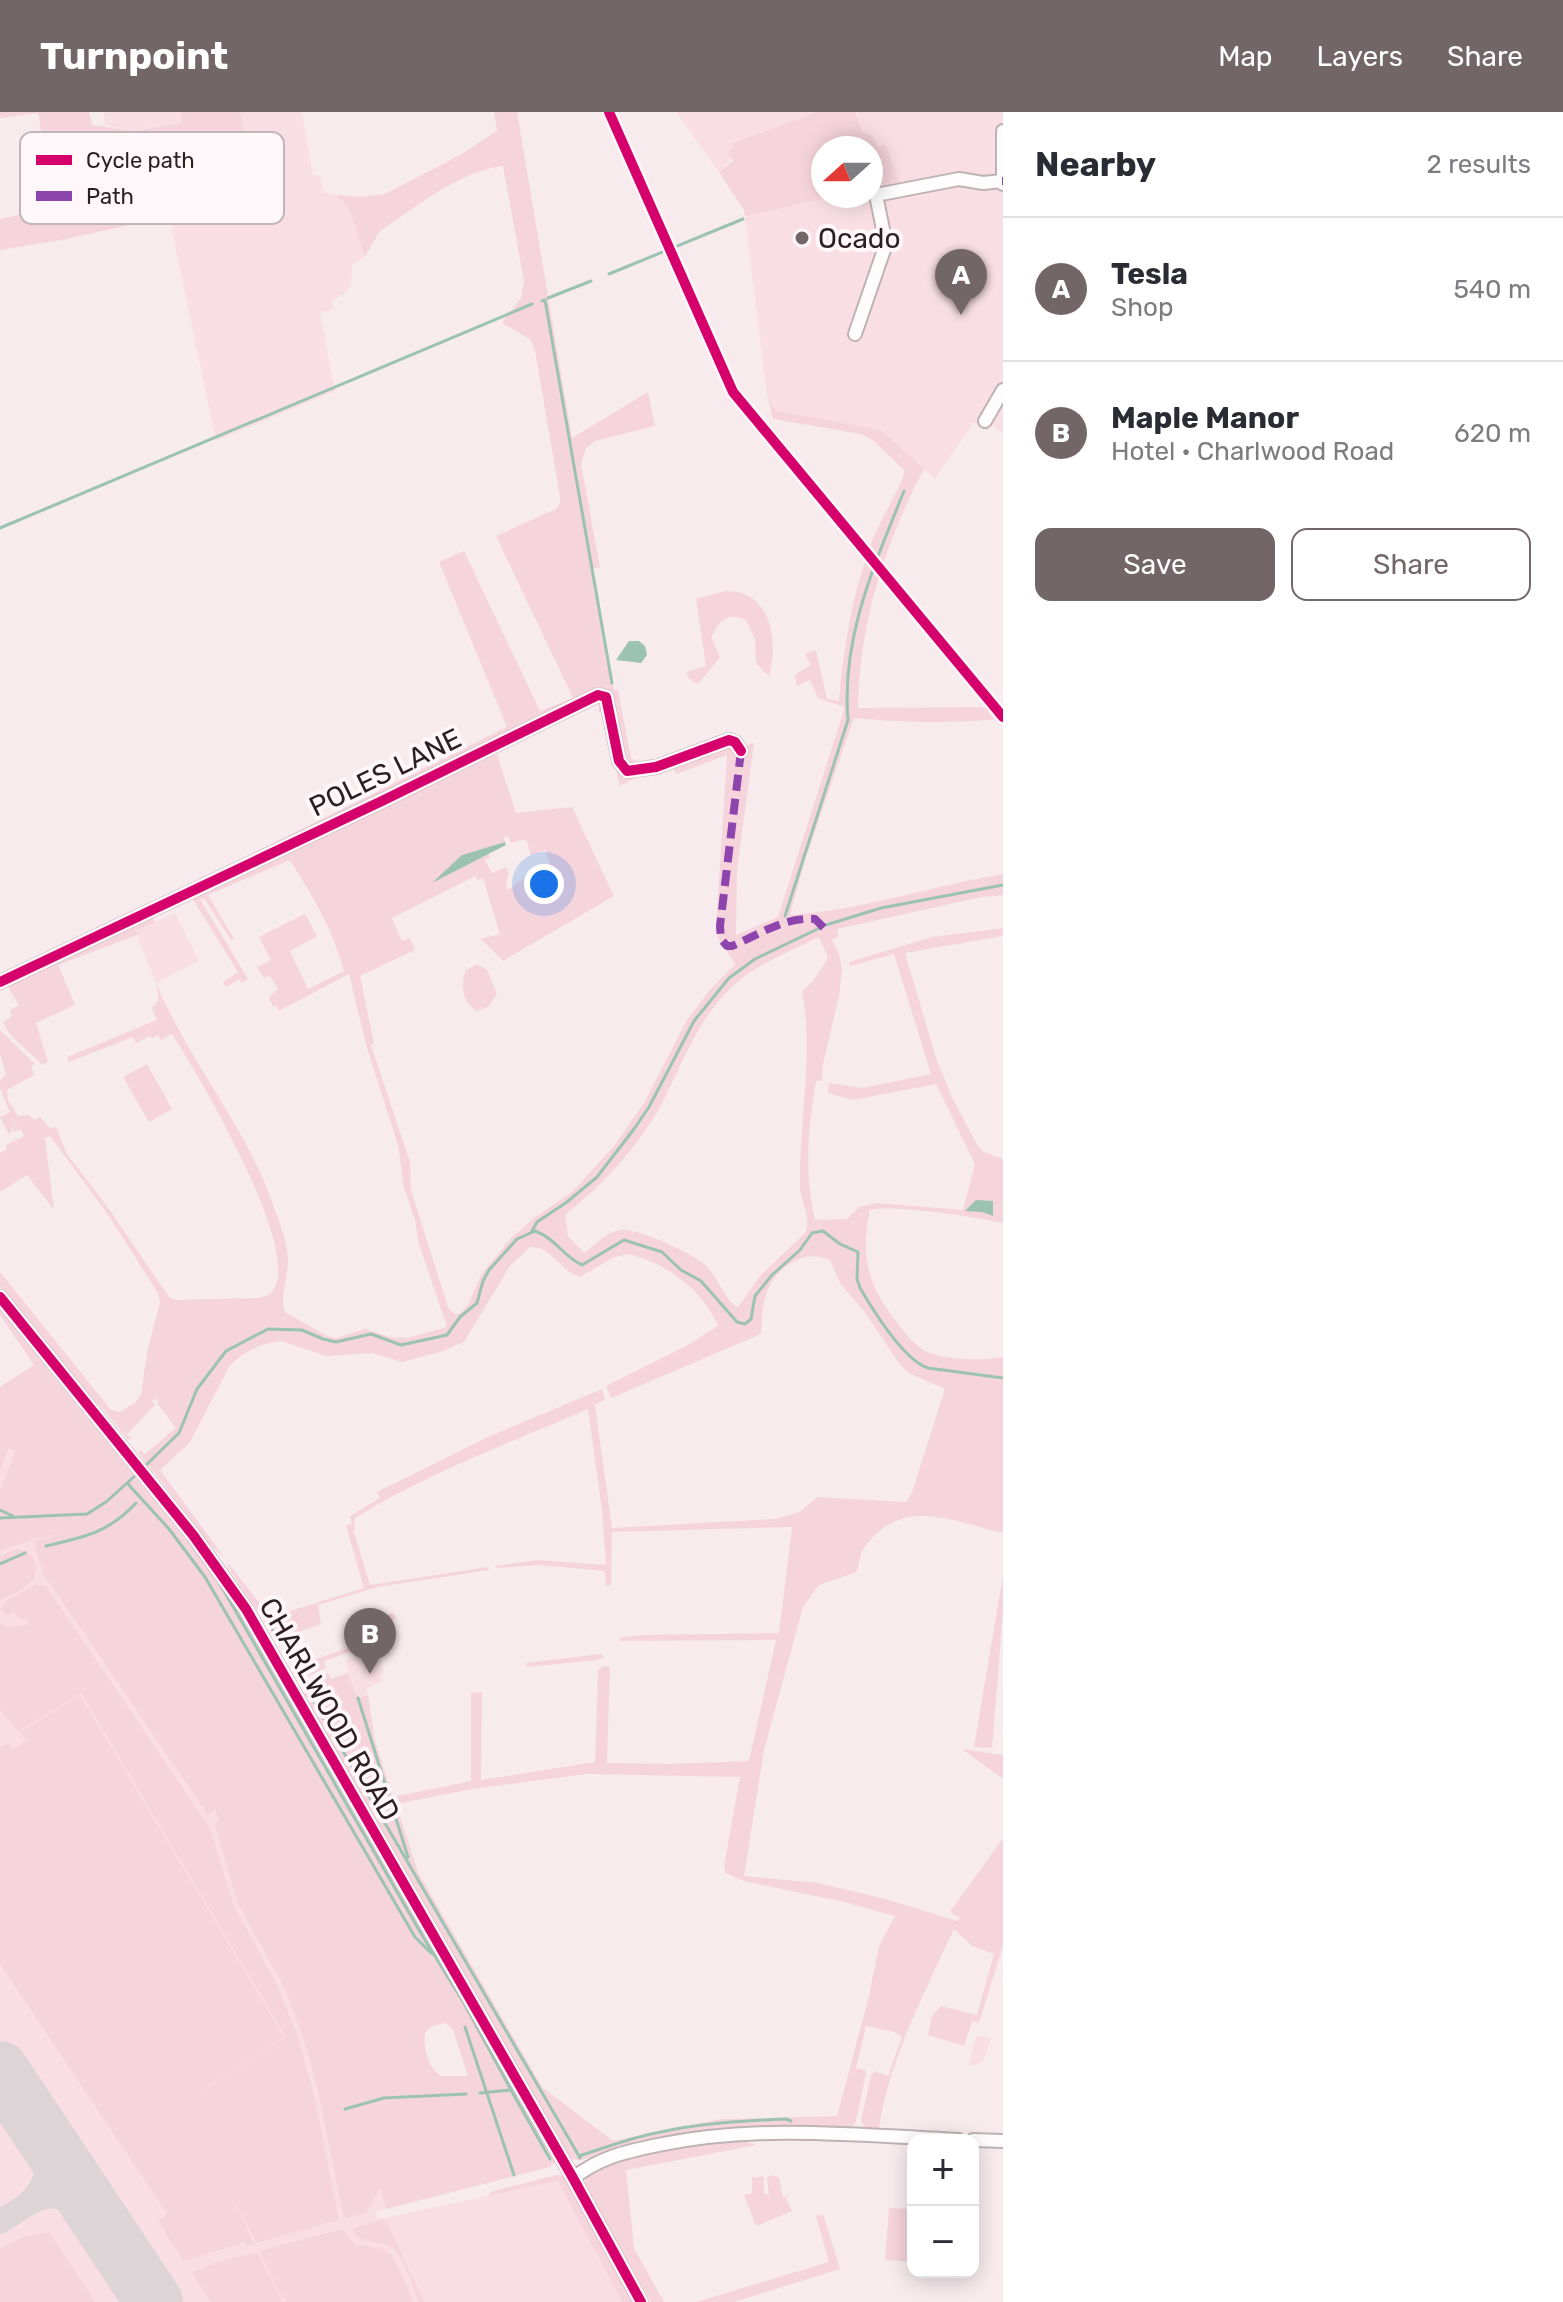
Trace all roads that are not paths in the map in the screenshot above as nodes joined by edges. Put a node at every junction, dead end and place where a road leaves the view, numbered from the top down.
1 (1003, 131) edge
2 (1003, 183) edge
3 (883, 194) edge
4 (874, 208) edge
5 (855, 334) dead end
6 (1003, 390) edge
7 (988, 416) dead end
8 (741, 751) dead end
9 (0, 982) edge
10 (0, 1297) edge
11 (907, 2137) edge
12 (979, 2140) edge
13 (1003, 2141) edge
14 (573, 2178) junction
15 (641, 2302) edge

1 - 2 street
2 - 3 street
4 - 5 street
6 - 7 street
8 - 9 street, POLES LANE
10 - 14 street, CHARLWOOD ROAD
11 - 14 street
12 - 13 street
14 - 15 street, CHARLWOOD ROAD

